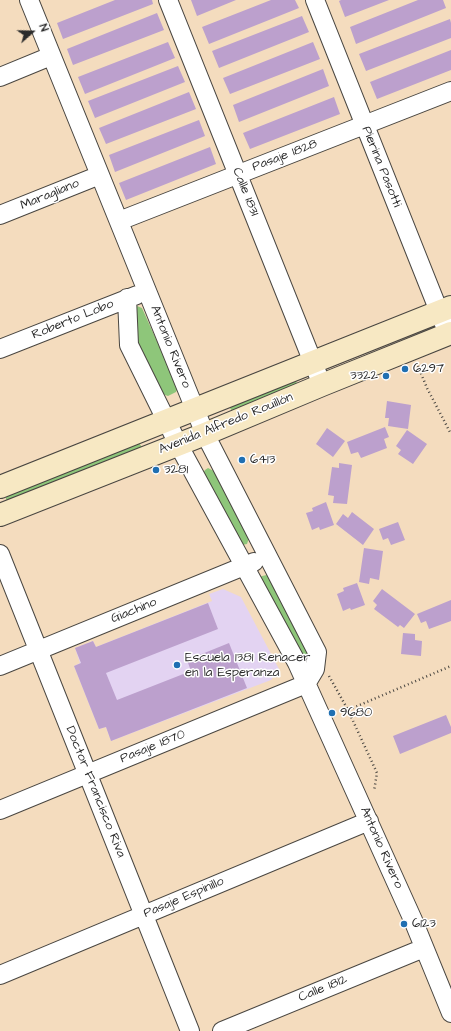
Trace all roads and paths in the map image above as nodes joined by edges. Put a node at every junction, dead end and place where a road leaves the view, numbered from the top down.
1 (28, 0) edge
2 (168, 0) edge
3 (315, 0) edge
4 (51, 56) junction
5 (0, 77) edge
6 (451, 91) edge
7 (365, 125) junction
8 (238, 174) junction
9 (100, 175) junction
10 (0, 215) edge
11 (118, 221) junction
12 (147, 291) junction
13 (127, 298) junction
14 (445, 309) edge
15 (449, 334) edge
16 (0, 349) edge
17 (411, 349) junction
18 (313, 362) junction
19 (322, 385) junction
20 (195, 409) junction
21 (166, 421) junction
22 (205, 434) junction
23 (451, 434) edge
24 (178, 444) junction
25 (0, 487) edge
26 (0, 515) edge
27 (0, 554) edge
28 (268, 555) junction
29 (244, 567) junction
30 (38, 650) junction
31 (317, 652) junction
32 (0, 666) edge
33 (451, 666) edge
34 (306, 684) junction
35 (348, 710) junction
36 (87, 773) junction
37 (373, 794) dead end
38 (0, 810) edge
39 (369, 821) junction
40 (144, 915) junction
41 (424, 948) junction
42 (0, 975) edge
43 (450, 1010) edge
44 (190, 1031) edge
45 (222, 1031) edge

1 - 4 street, Antonio Rivero
2 - 8 street, Calle 1831
3 - 7 street, Pierina Pasotti
4 - 5 street
4 - 9 street, Antonio Rivero
6 - 7 street, Pasaje 1828
7 - 8 street, Pasaje 1828
7 - 14 street, Pierina Pasotti
8 - 11 street, Pasaje 1828
8 - 18 street, Calle 1831
9 - 10 street, Maragliano
9 - 11 street, Antonio Rivero
11 - 12 street, Antonio Rivero
12 - 13 street, Roberto Lobo
12 - 20 street, Antonio Rivero
13 - 16 street, Roberto Lobo
13 - 21 street, Antonio Rivero
14 - 15 street, Pierina Pasotti
14 - 18 street, Avenida Alfredo Rouillón
15 - 17 street, Avenida Alfredo Rouillón
17 - 19 street, Avenida Alfredo Rouillón
17 - 23 path
18 - 19 street, Calle 1831
18 - 20 street, Avenida Alfredo Rouillón
19 - 22 street, Avenida Alfredo Rouillón
20 - 21 street, Avenida Alfredo Rouillón
20 - 22 street, Antonio Rivero
21 - 24 street, Antonio Rivero
21 - 25 street, Avenida Alfredo Rouillón
22 - 24 street, Avenida Alfredo Rouillón
22 - 28 street, Antonio Rivero
24 - 26 street, Avenida Alfredo Rouillón
24 - 29 street, Antonio Rivero
27 - 30 street, Doctor Francisco Riva
28 - 29 street, Giachino
28 - 31 street, Antonio Rivero
29 - 30 street, Giachino
29 - 34 street, Antonio Rivero
30 - 32 street, Giachino
30 - 36 street, Doctor Francisco Riva
31 - 34 street
31 - 35 path
33 - 35 path
34 - 36 street, Pasaje 1870
34 - 39 street, Antonio Rivero
35 - 37 path
36 - 38 street, Pasaje 1870
36 - 40 street, Doctor Francisco Riva
39 - 40 street, Pasaje Espinillo
39 - 41 street, Antonio Rivero
40 - 42 street, Pasaje Espinillo
40 - 44 street, Doctor Francisco Riva
41 - 43 street, Antonio Rivero
41 - 45 street, Calle 1812

